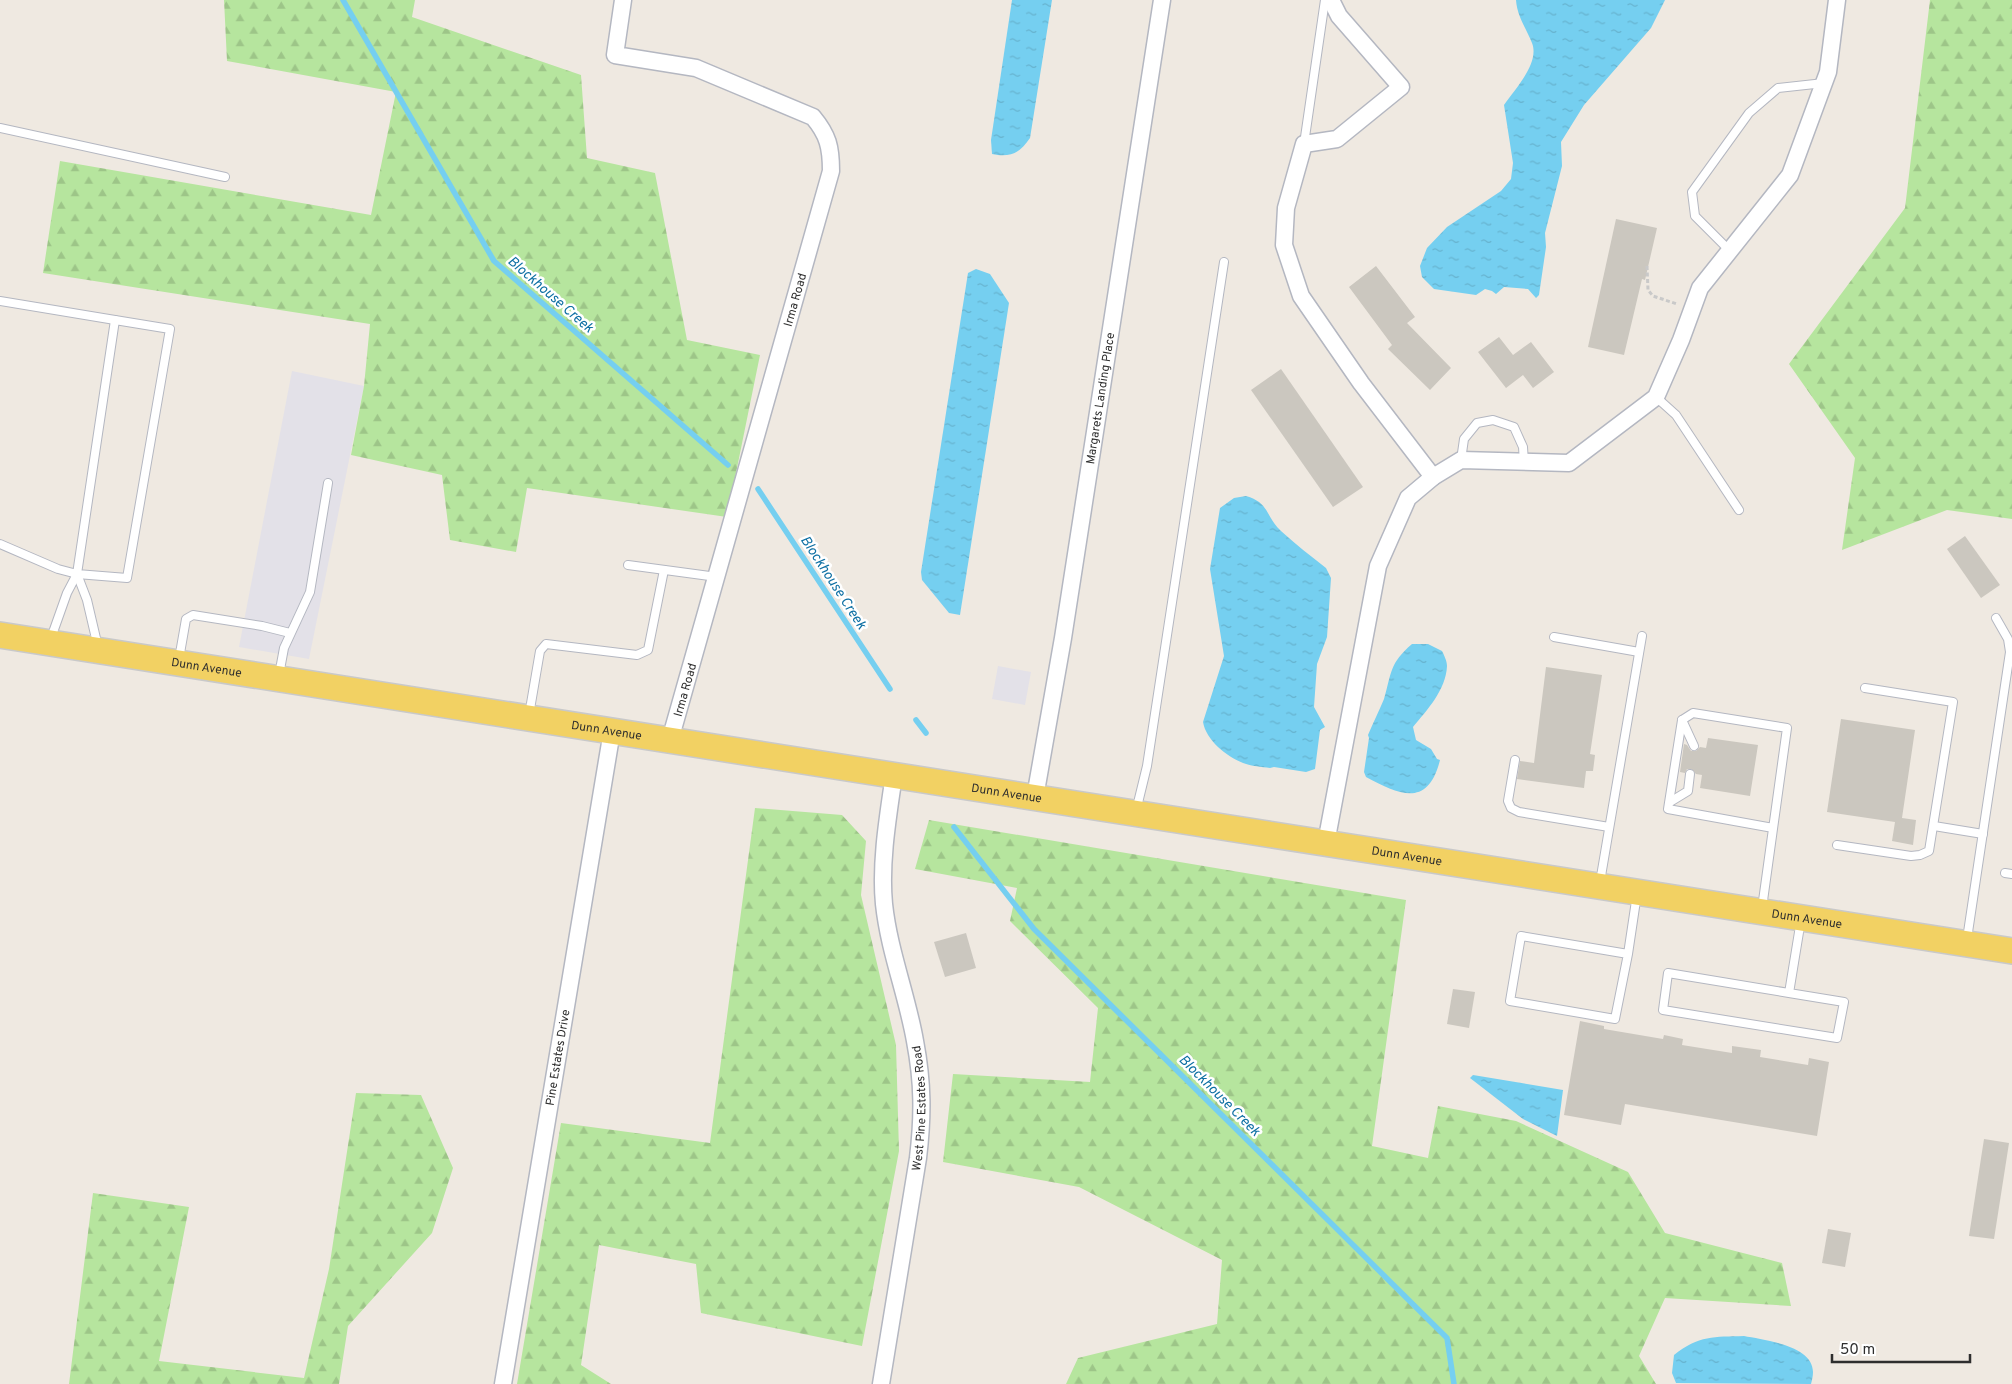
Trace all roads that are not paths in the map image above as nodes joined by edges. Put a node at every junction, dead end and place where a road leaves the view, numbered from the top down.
1 (623, 0) edge
2 (1162, 0) edge
3 (1326, 0) edge
4 (1331, 0) edge
5 (1837, 0) edge
6 (1824, 83) junction
7 (0, 128) edge
8 (1304, 144) junction
9 (225, 177) dead end
10 (1730, 250) junction
11 (1224, 262) dead end
12 (0, 300) edge
13 (115, 320) junction
14 (1656, 397) junction
15 (1461, 460) junction
16 (1524, 462) junction
17 (1433, 477) junction
18 (328, 483) dead end
19 (1739, 510) dead end
20 (0, 544) edge
21 (628, 565) dead end
22 (664, 570) junction
23 (77, 574) junction
24 (717, 577) junction
25 (1996, 618) dead end
26 (290, 633) junction
27 (0, 635) edge
28 (1642, 636) dead end
29 (1554, 637) dead end
30 (49, 643) junction
31 (99, 651) junction
32 (1639, 652) junction
33 (178, 664) junction
34 (278, 679) junction
35 (1865, 688) dead end
36 (529, 718) junction
37 (1682, 720) junction
38 (612, 731) junction
39 (670, 740) junction
40 (1694, 746) dead end
41 (1515, 760) dead end
42 (1690, 774) dead end
43 (894, 775) junction
44 (1035, 797) junction
45 (1670, 802) junction
46 (1135, 813) junction
47 (1609, 826) junction
48 (1934, 826) junction
49 (1773, 828) junction
50 (1983, 834) junction
51 (1326, 843) junction
52 (1837, 845) dead end
53 (1599, 886) junction
54 (1637, 892) junction
55 (1761, 912) junction
56 (1801, 918) junction
57 (1966, 944) junction
58 (2012, 951) edge
59 (1628, 954) junction
60 (1789, 993) junction
61 (503, 1384) edge
62 (880, 1384) edge

1 - 24 street, Irma Road
2 - 44 street, Margarets Landing Place
3 - 8 lane
4 - 8 street
5 - 6 street
6 - 10 street
6 - 10 lane
7 - 9 lane
8 - 17 street
10 - 14 street
11 - 46 lane
12 - 13 lane
13 - 23 lane
13 - 23 lane
14 - 16 street
14 - 19 lane
15 - 16 street
15 - 16 lane
15 - 17 street
17 - 51 street
18 - 26 lane
20 - 23 lane
21 - 22 lane
22 - 24 lane
22 - 36 lane
23 - 30 lane
23 - 31 lane
24 - 39 street, Irma Road
25 - 50 lane
26 - 33 lane
26 - 34 lane
27 - 30 main road, Dunn Avenue
28 - 32 lane
29 - 32 lane
30 - 31 main road, Dunn Avenue
31 - 33 main road, Dunn Avenue
32 - 47 lane
33 - 34 main road, Dunn Avenue
34 - 36 main road, Dunn Avenue
35 - 48 lane
36 - 38 main road, Dunn Avenue
37 - 40 lane
37 - 45 lane
37 - 49 lane
38 - 39 main road, Dunn Avenue
38 - 61 street, Pine Estates Drive
39 - 43 main road, Dunn Avenue
41 - 47 lane
42 - 45 lane
43 - 44 main road, Dunn Avenue
43 - 62 street, West Pine Estates Road
44 - 46 main road, Dunn Avenue
45 - 49 lane
46 - 51 main road, Dunn Avenue
47 - 53 lane
48 - 50 lane
48 - 52 lane
49 - 55 lane
50 - 57 lane
51 - 53 main road, Dunn Avenue
53 - 54 main road, Dunn Avenue
54 - 55 main road, Dunn Avenue
54 - 59 lane
55 - 56 main road, Dunn Avenue
56 - 57 main road, Dunn Avenue
56 - 60 lane
57 - 58 main road, Dunn Avenue
59 - 59 lane
60 - 60 lane

